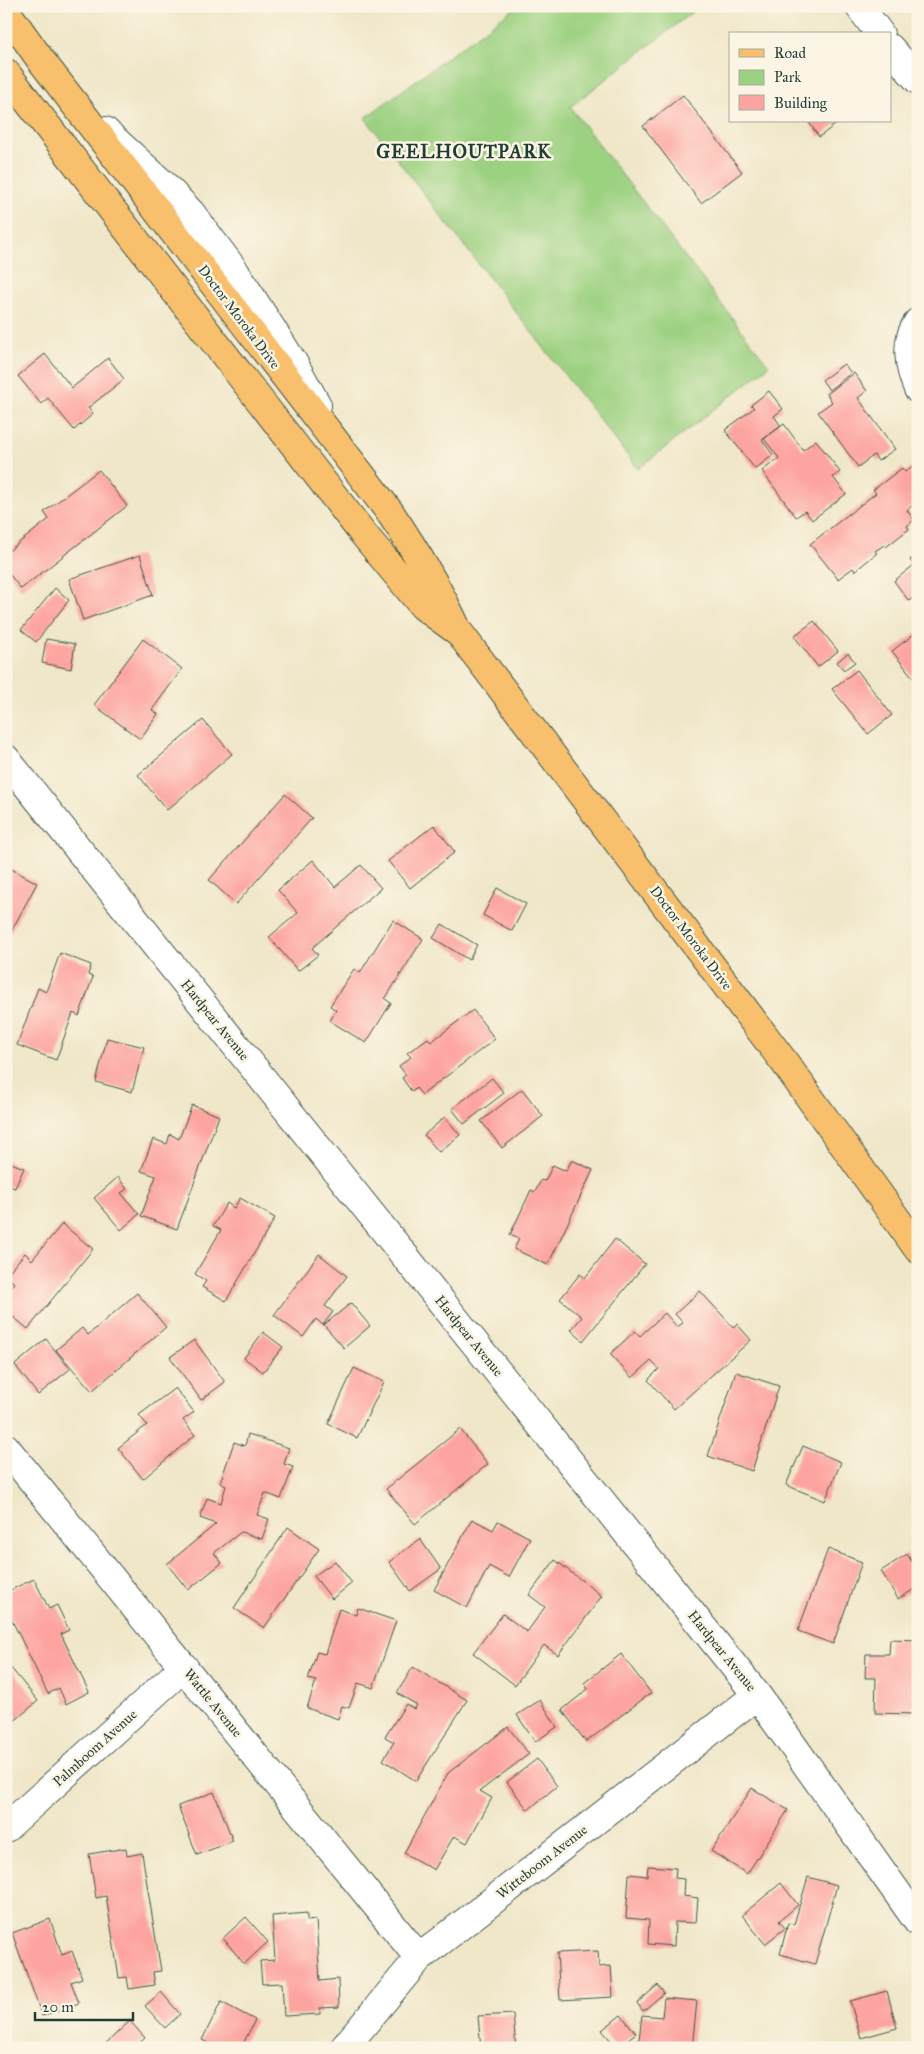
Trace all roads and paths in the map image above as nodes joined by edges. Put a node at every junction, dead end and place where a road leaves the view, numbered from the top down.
1 (859, 6) edge
2 (6, 11) edge
3 (878, 32) edge
4 (892, 50) edge
5 (6, 73) edge
6 (918, 80) edge
7 (918, 322) edge
8 (918, 389) edge
9 (458, 631) junction
10 (6, 759) edge
11 (918, 1250) edge
12 (6, 1448) edge
13 (184, 1667) junction
14 (757, 1695) junction
15 (6, 1828) edge
16 (918, 1922) edge
17 (418, 1958) junction
18 (344, 2048) edge

1 - 3 street
2 - 9 main road, Doctor Moroka Drive
4 - 6 street
5 - 9 main road, Doctor Moroka Drive
7 - 8 street
9 - 11 main road, Doctor Moroka Drive
10 - 14 street, Hardpear Avenue
12 - 13 street, Wattle Avenue
13 - 15 street, Palmboom Avenue
13 - 17 street, Wattle Avenue
14 - 16 street, Hardpear Avenue
14 - 17 street, Witteboom Avenue
17 - 18 street, Witteboom Avenue

